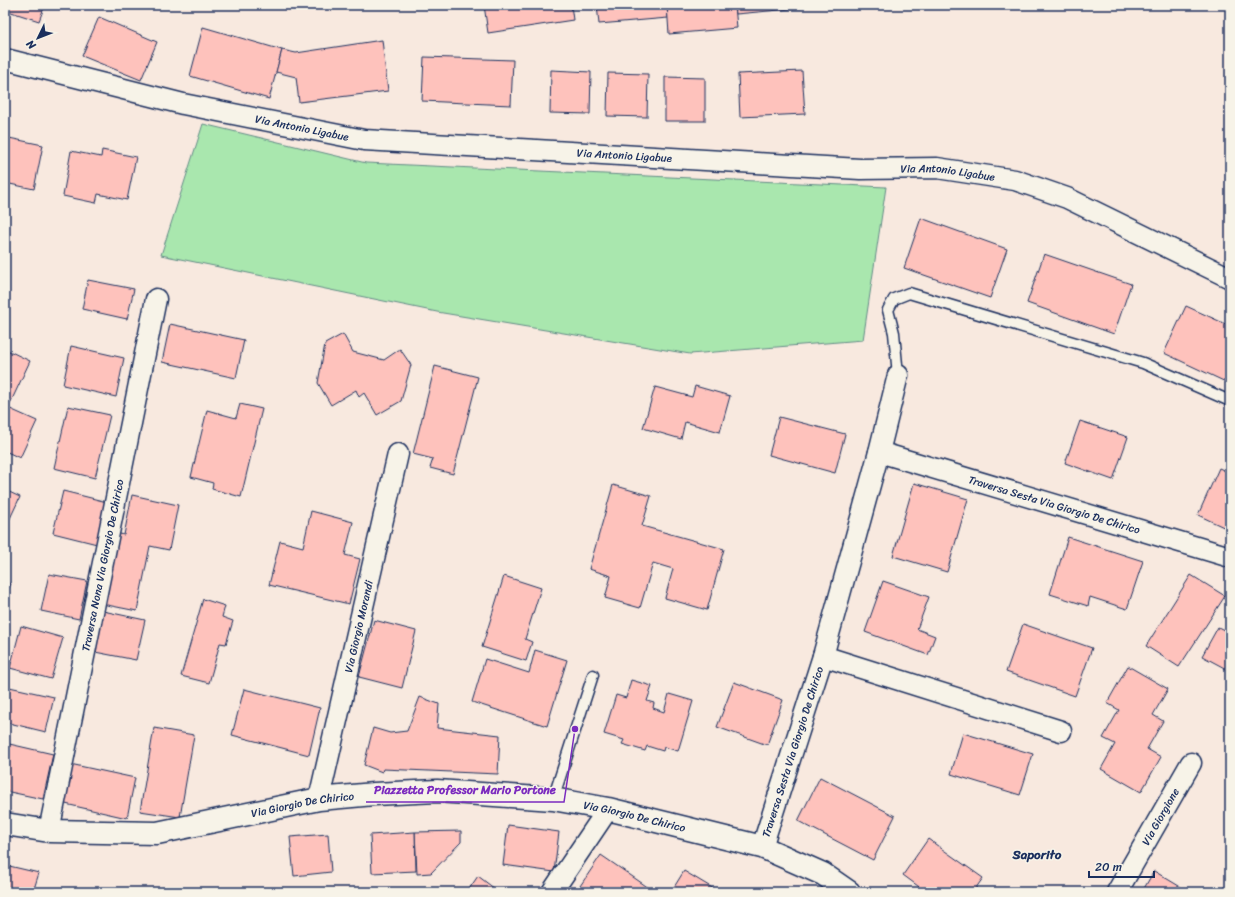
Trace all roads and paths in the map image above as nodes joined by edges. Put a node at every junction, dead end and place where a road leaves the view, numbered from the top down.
1 (5, 59) edge
2 (1230, 278) edge
3 (156, 299) dead end
4 (898, 375) joint
5 (1230, 401) edge
6 (879, 452) junction
7 (398, 454) dead end
8 (1230, 557) edge
9 (824, 656) junction
10 (593, 675) dead end
11 (1061, 731) dead end
12 (1191, 763) dead end
13 (320, 799) junction
14 (553, 799) junction
15 (608, 809) junction
16 (5, 824) edge
17 (49, 831) junction
18 (762, 847) junction
19 (552, 892) edge
20 (849, 892) edge
21 (1117, 892) edge

1 - 2 street, Via Antonio Ligabue
3 - 17 street, Traversa Nona Via Giorgio De Chirico
4 - 5 lane
4 - 6 street, Traversa Sesta Via Giorgio De Chirico
6 - 8 street, Traversa Sesta Via Giorgio De Chirico
6 - 9 street, Traversa Sesta Via Giorgio De Chirico
7 - 13 street, Via Giorgio Morandi
9 - 11 street, Traversa Sesta Via Giorgio De Chirico
9 - 18 street, Traversa Sesta Via Giorgio De Chirico
10 - 14 lane
12 - 21 street, Via Giorgione
13 - 14 main road, Via Giorgio De Chirico
13 - 17 main road, Via Giorgio De Chirico
14 - 15 main road, Via Giorgio De Chirico
15 - 18 main road, Via Giorgio De Chirico
15 - 19 street
16 - 17 main road, Via Giorgio De Chirico
18 - 20 main road, Via Giorgio De Chirico

